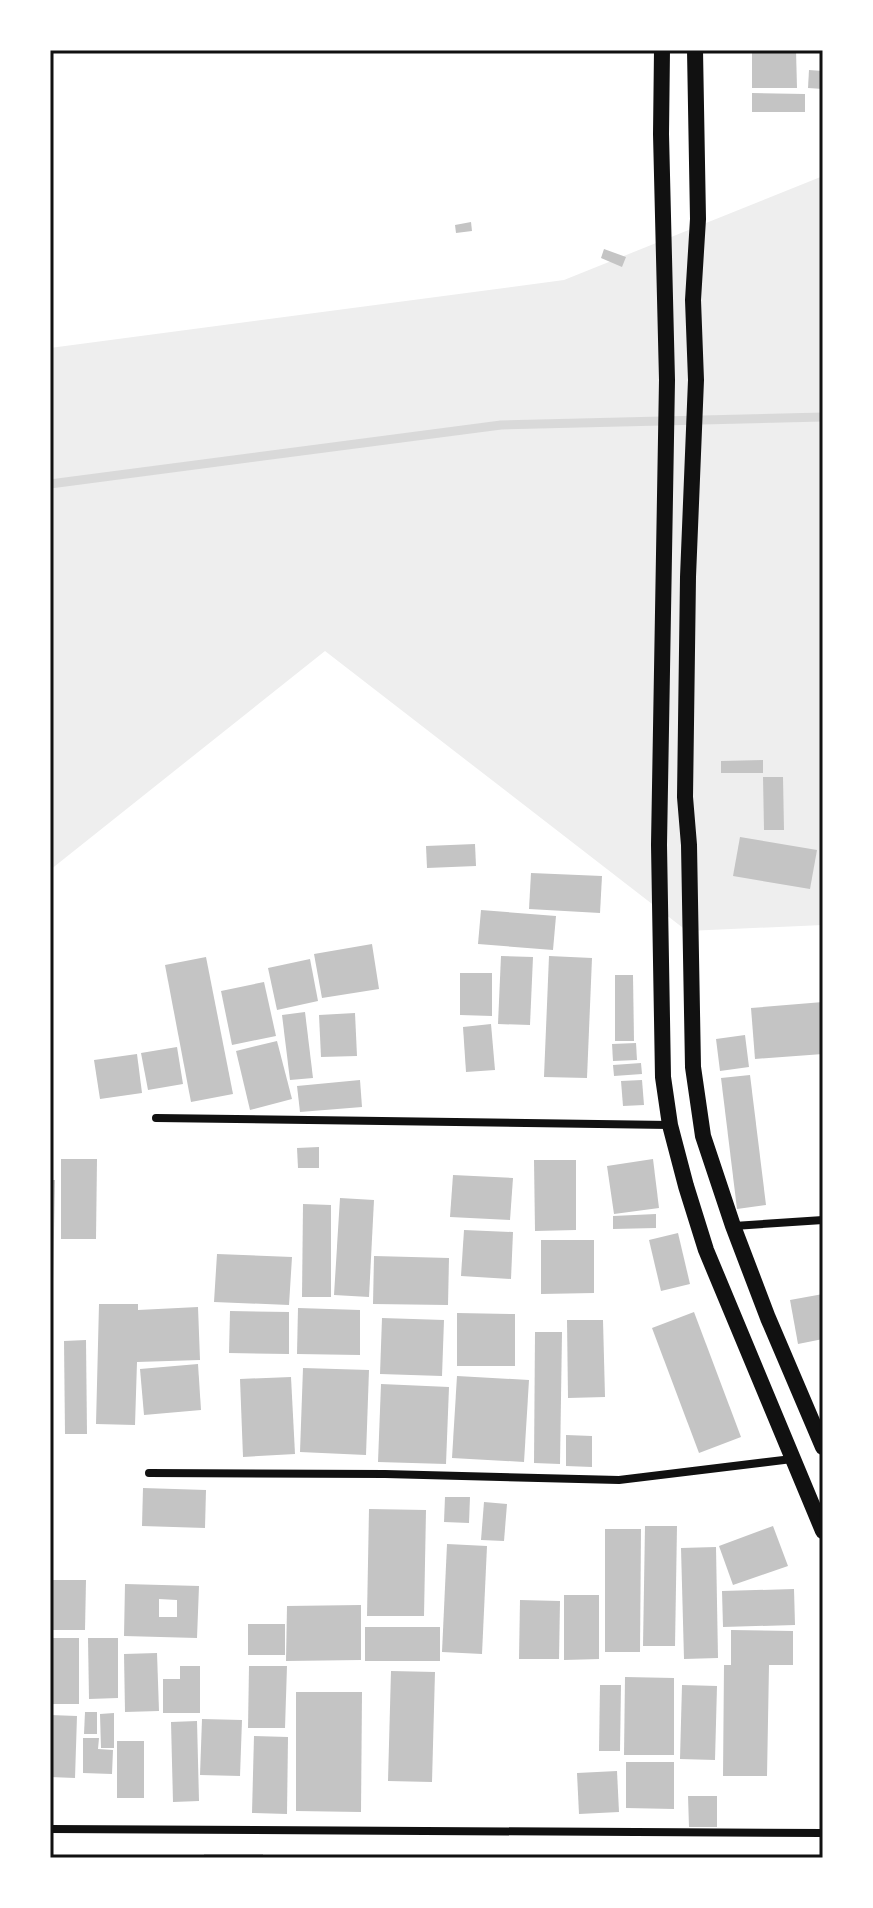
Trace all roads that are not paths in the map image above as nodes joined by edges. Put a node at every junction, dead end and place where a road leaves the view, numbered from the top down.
1 (662, 50) edge
2 (695, 50) edge
3 (659, 845) junction
4 (689, 845) junction
5 (156, 1118) dead end
6 (670, 1125) junction
7 (823, 1220) edge
8 (733, 1226) junction
9 (823, 1447) edge
10 (792, 1459) junction
11 (149, 1473) dead end
12 (823, 1531) edge
13 (50, 1829) edge
14 (823, 1833) edge

1 - 3 main road
2 - 4 main road
3 - 4 main road
3 - 6 main road
4 - 8 main road
5 - 6 street
6 - 10 main road
7 - 8 street
8 - 9 main road
10 - 11 street
10 - 12 main road
13 - 14 street

